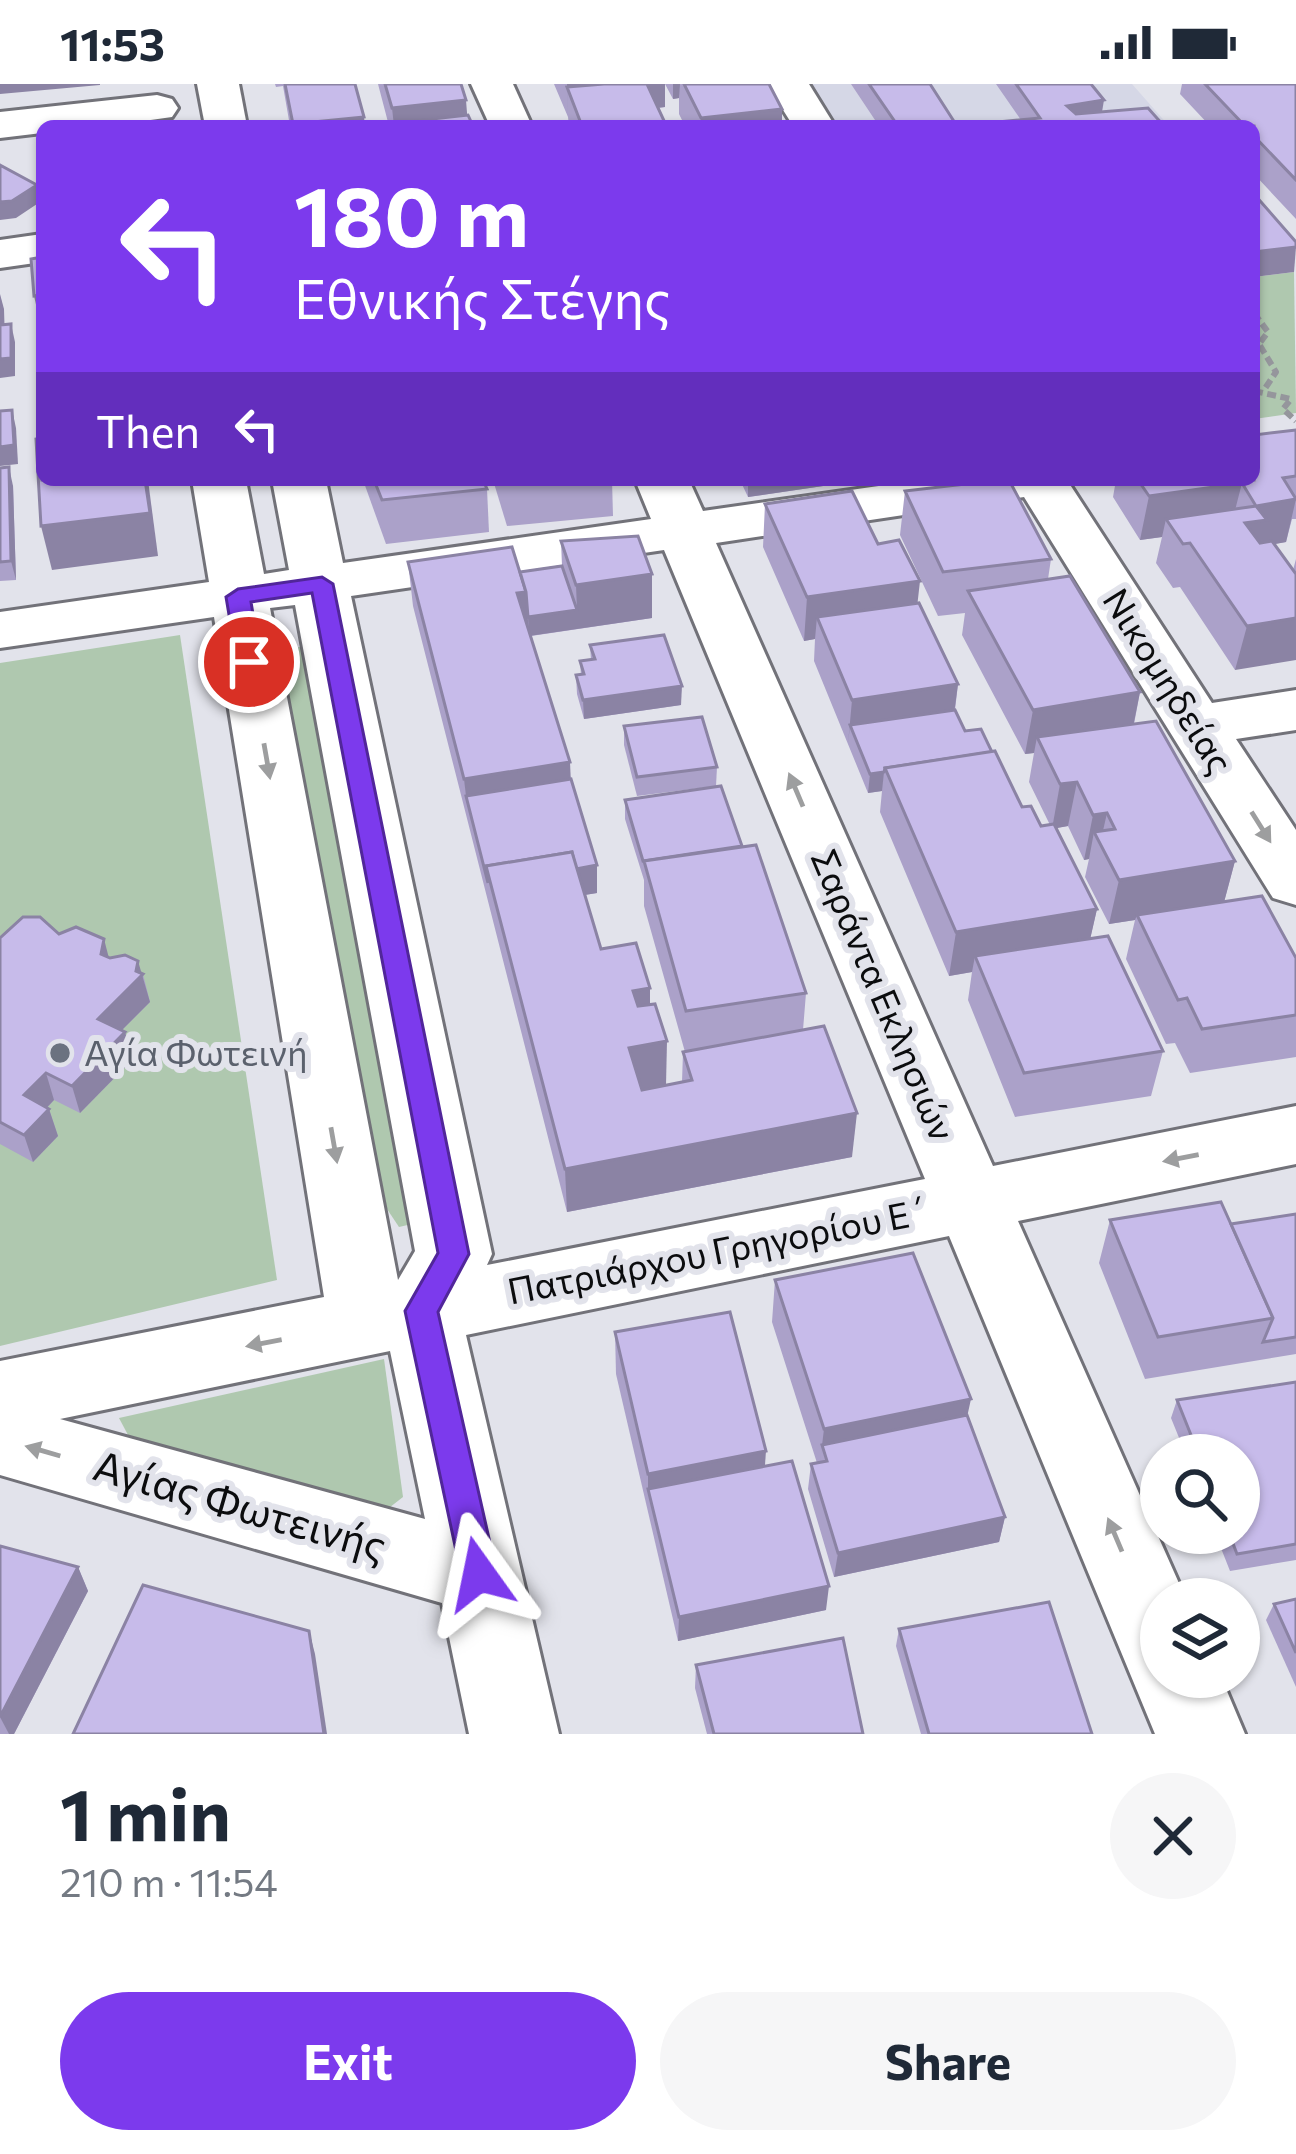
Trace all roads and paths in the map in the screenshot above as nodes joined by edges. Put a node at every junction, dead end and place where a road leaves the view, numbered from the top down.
1 (218, 84) edge
2 (493, 84) edge
3 (788, 84) edge
4 (156, 106) edge
5 (41, 120) edge
6 (225, 120) edge
7 (508, 120) edge
8 (810, 120) edge
9 (36, 121) edge
10 (0, 125) edge
11 (0, 144) edge
12 (36, 164) edge
13 (36, 249) edge
14 (0, 254) edge
15 (1260, 346) edge
16 (1260, 390) edge
17 (1264, 390) junction
18 (1296, 421) edge
19 (220, 486) edge
20 (300, 486) edge
21 (952, 486) edge
22 (1040, 486) edge
23 (673, 506) edge
24 (322, 584) junction
25 (238, 597) junction
26 (0, 630) edge
27 (1296, 710) edge
28 (1196, 725) junction
29 (1296, 882) edge
30 (1296, 1135) edge
31 (971, 1200) junction
32 (394, 1317) junction
33 (0, 1396) edge
34 (0, 1439) edge
35 (479, 1574) junction
36 (1140, 1593) edge
37 (1185, 1698) edge
38 (514, 1734) edge
39 (1200, 1734) edge

1 - 6 street
2 - 7 street
3 - 8 street
4 - 5 street
9 - 10 street
11 - 12 street
13 - 14 street
15 - 17 path
16 - 17 path
17 - 18 path
19 - 25 street
20 - 24 street
21 - 23 street
22 - 28 street, Νικομηδείας
23 - 24 street
31 -> 23 street, Σαράντα Εκλησιών
24 - 25 street
24 - 32 street
25 - 26 street
25 -> 32 street
27 - 28 street
28 -> 29 street, Νικομηδείας
30 -> 31 street, Πατριάρχου Γρηγορίου Ε΄
31 - 32 street, Πατριάρχου Γρηγορίου Ε΄
36 -> 31 street, Σαράντα Εκλησιών
32 -> 33 street, Πατριάρχου Γρηγορίου Ε΄
32 - 35 street
35 -> 34 street, Αγίας Φωτεινής
35 - 38 street
37 - 39 street

